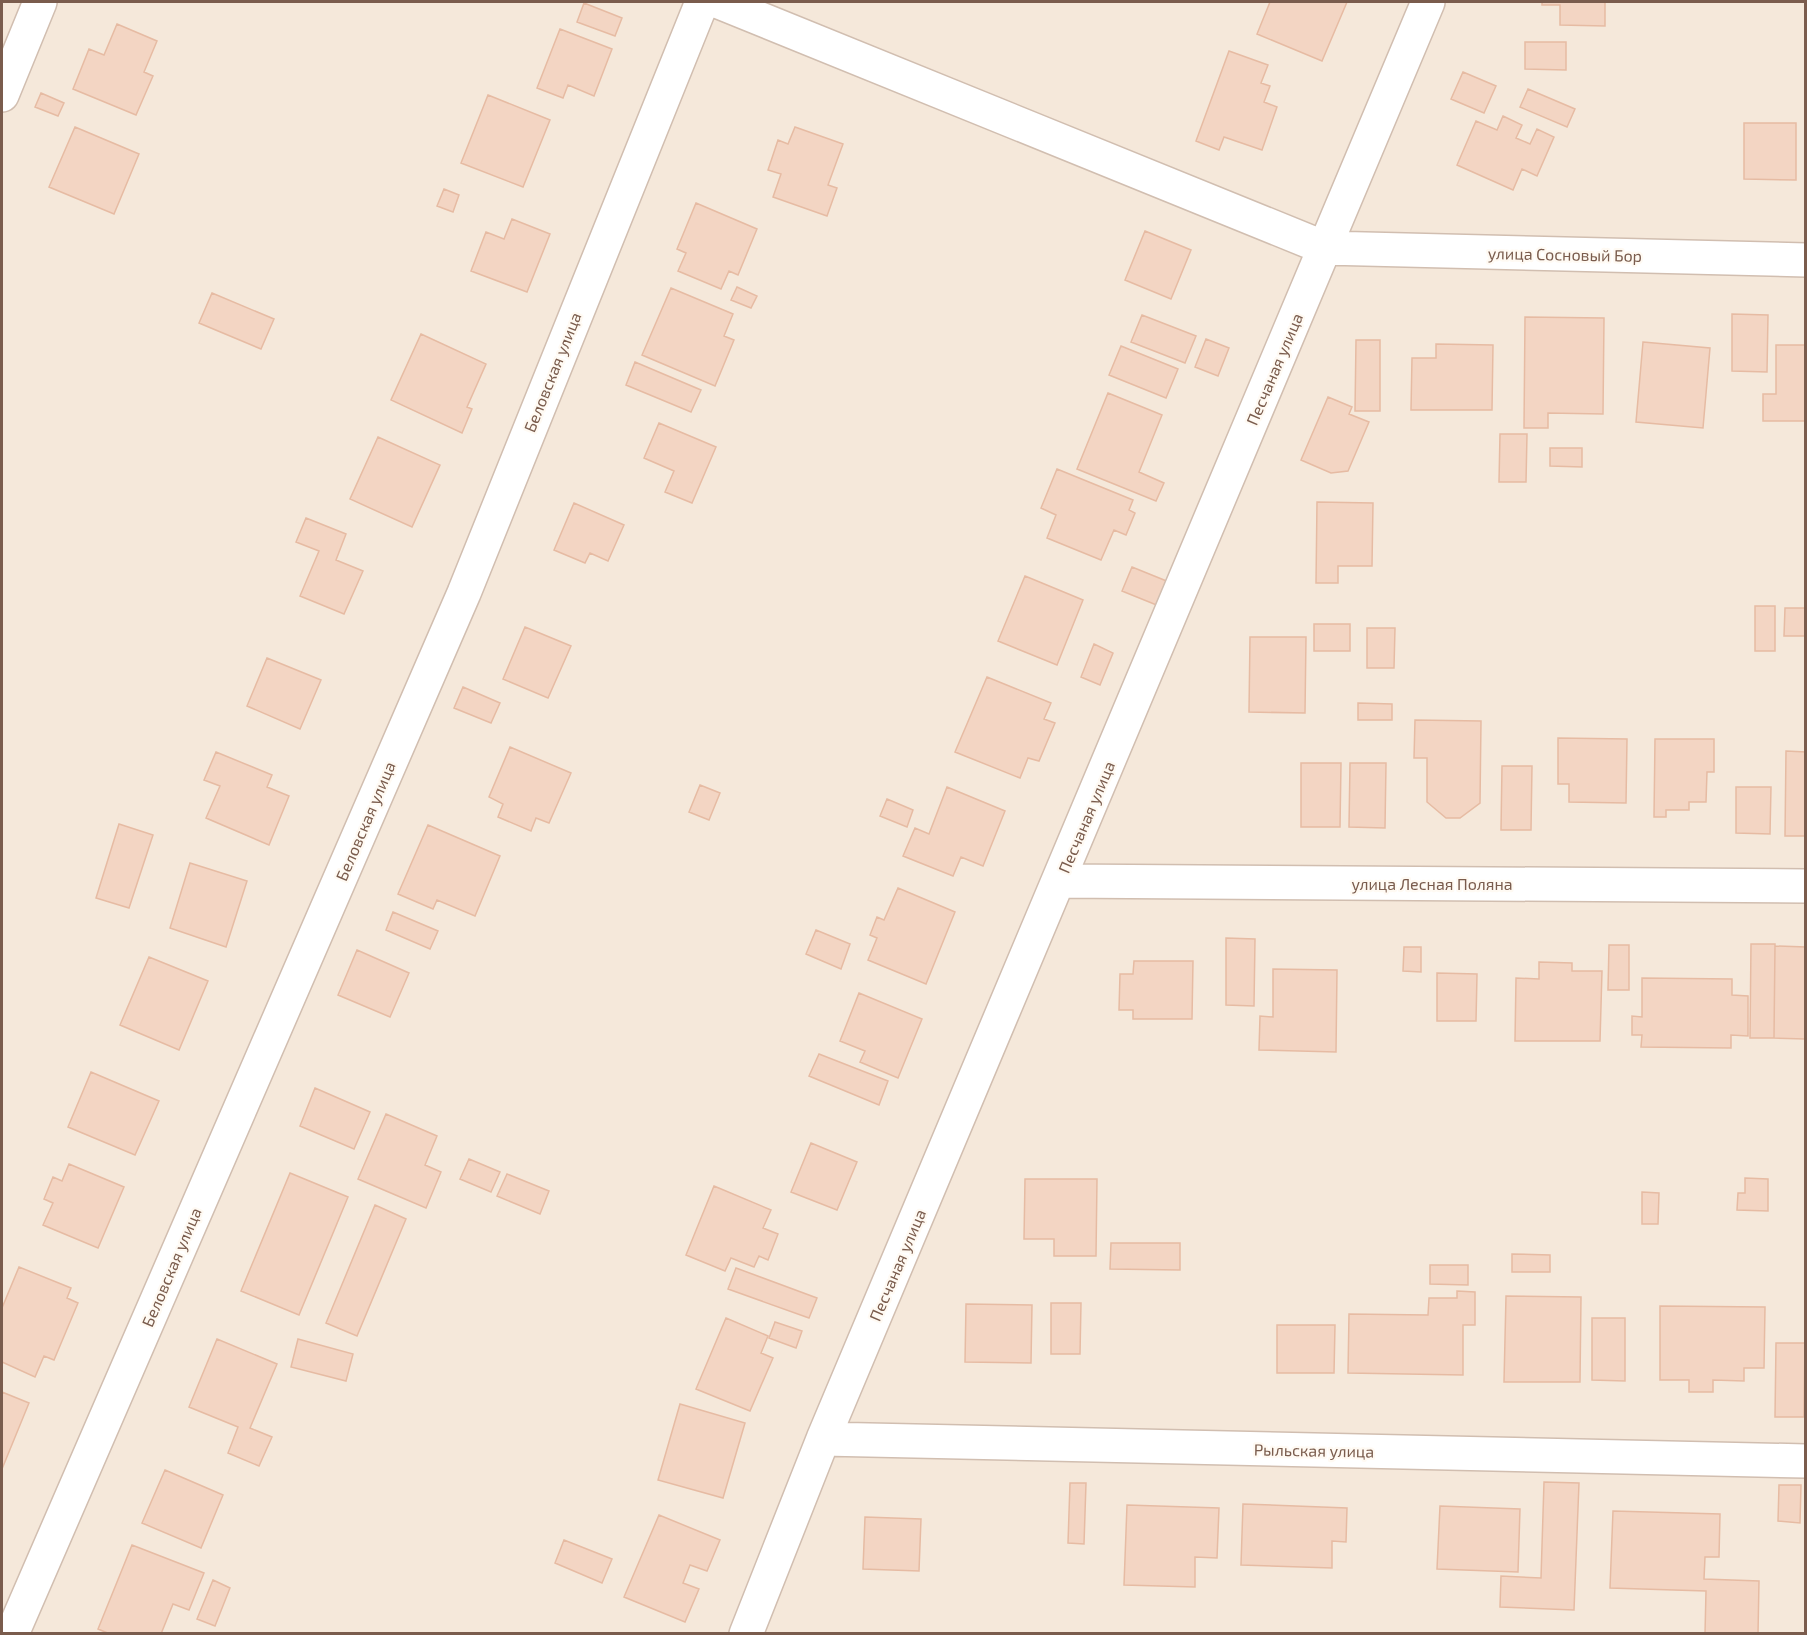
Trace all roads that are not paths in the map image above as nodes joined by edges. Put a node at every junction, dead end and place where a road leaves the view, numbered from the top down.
1 (40, 2) edge
2 (702, 2) edge
3 (719, 2) edge
4 (1428, 2) edge
5 (2, 95) edge
6 (1325, 248) junction
7 (1806, 260) edge
8 (1059, 881) junction
9 (1806, 886) edge
10 (823, 1439) junction
11 (1806, 1461) edge
12 (12, 1634) edge
13 (746, 1634) edge

1 - 5 street
2 - 12 street, Беловская улица
3 - 6 street
4 - 6 street, Песчаная улица
6 - 7 street, улица Сосновый Бор
6 - 8 street, Песчаная улица
8 - 9 street, улица Лесная Поляна
8 - 10 street, Песчаная улица
10 - 11 street, Рыльская улица
10 - 13 street, Песчаная улица

